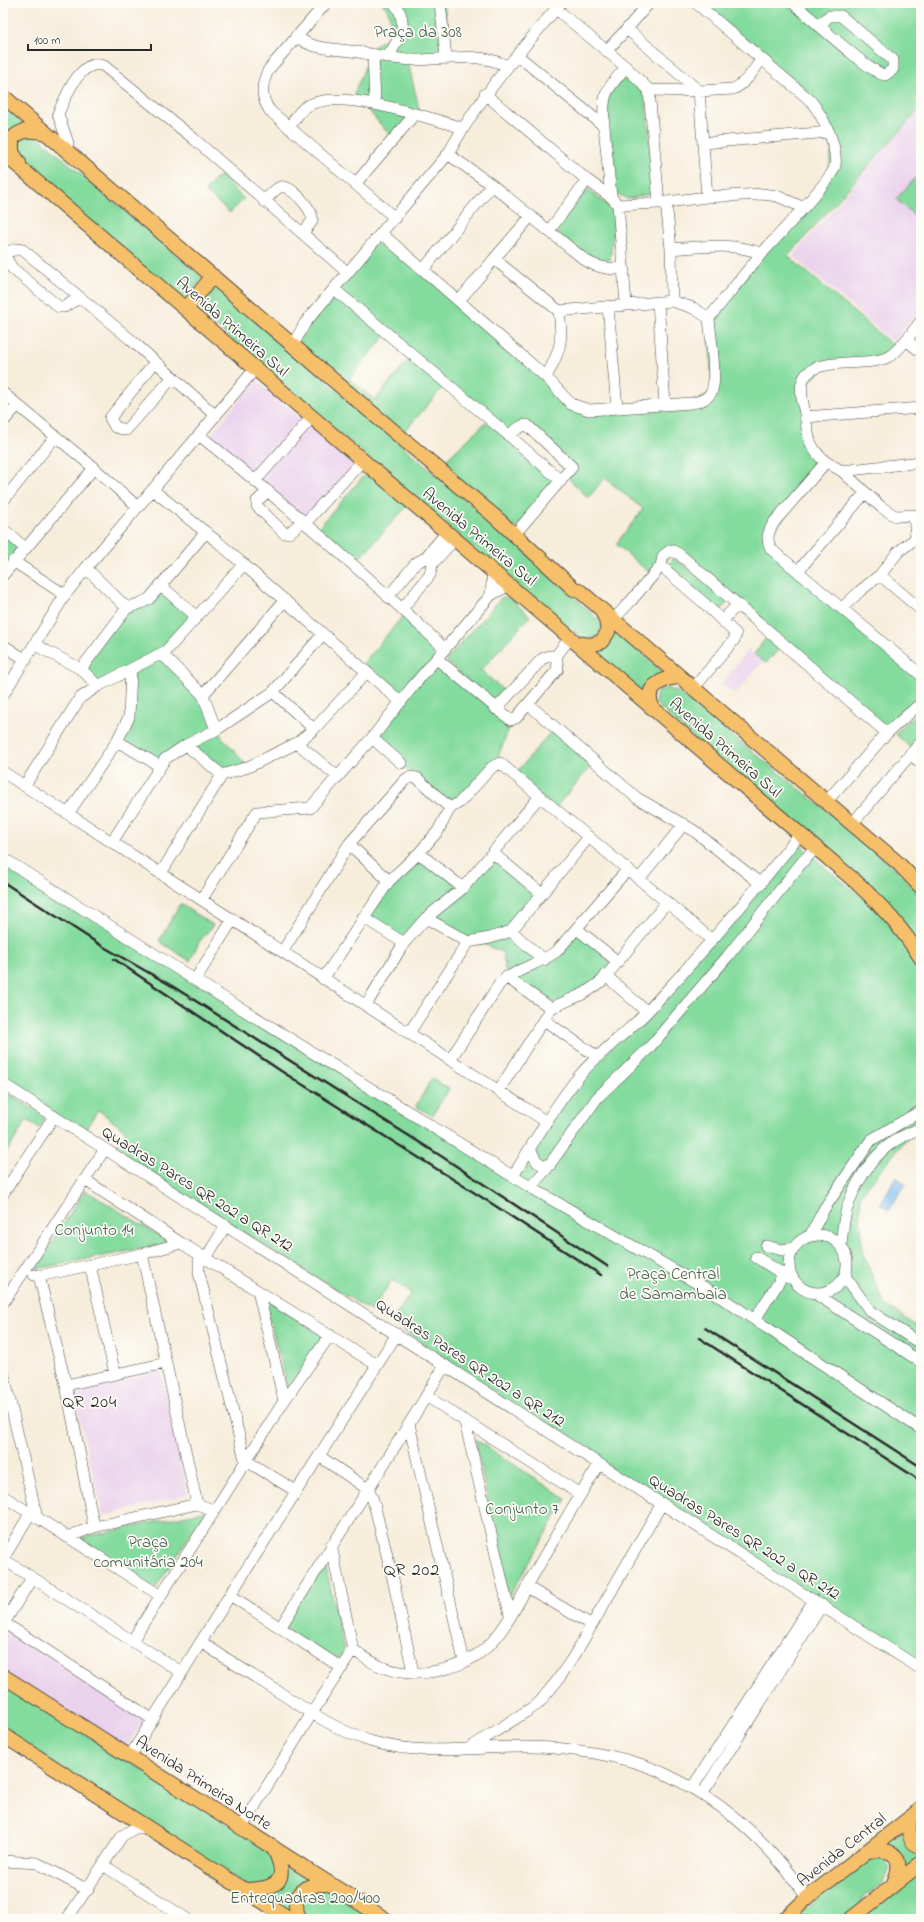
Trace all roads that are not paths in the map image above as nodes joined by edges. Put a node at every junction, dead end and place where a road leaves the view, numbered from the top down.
1 (326, 3) edge
2 (394, 3) edge
3 (440, 3) edge
4 (649, 3) edge
5 (696, 3) edge
6 (793, 3) edge
7 (558, 6) edge
8 (820, 25) junction
9 (627, 29) junction
10 (296, 36) junction
11 (607, 50) junction
12 (373, 54) junction
13 (517, 55) junction
14 (388, 56) junction
15 (446, 57) junction
16 (762, 59) junction
17 (507, 66) junction
18 (626, 67) junction
19 (649, 90) junction
20 (699, 91) junction
21 (485, 94) junction
22 (3, 96) edge
23 (375, 103) junction
24 (415, 114) junction
25 (604, 126) junction
26 (290, 128) junction
27 (462, 128) junction
28 (829, 132) junction
29 (46, 134) junction
30 (704, 143) junction
31 (66, 150) junction
32 (3, 153) edge
33 (448, 154) junction
34 (22, 168) junction
35 (588, 180) junction
36 (356, 183) junction
37 (492, 185) junction
38 (707, 197) junction
39 (264, 201) junction
40 (614, 201) junction
41 (663, 202) junction
42 (802, 207) junction
43 (531, 216) junction
44 (395, 218) junction
45 (549, 231) junction
46 (302, 233) junction
47 (382, 234) junction
48 (671, 249) junction
49 (762, 254) junction
50 (494, 258) junction
51 (624, 269) junction
52 (423, 270) junction
53 (348, 273) junction
54 (213, 276) junction
55 (334, 289) junction
56 (79, 298) junction
57 (459, 301) junction
58 (672, 301) junction
59 (658, 302) junction
60 (626, 304) junction
61 (608, 306) junction
62 (186, 309) junction
63 (559, 311) junction
64 (709, 318) junction
65 (921, 321) edge
66 (906, 340) junction
67 (289, 342) junction
68 (921, 352) edge
69 (155, 362) junction
70 (256, 369) junction
71 (546, 377) junction
72 (173, 378) junction
73 (3, 394) edge
74 (665, 404) junction
75 (17, 406) junction
76 (617, 408) junction
77 (921, 408) edge
78 (216, 416) junction
79 (312, 417) junction
80 (805, 417) junction
81 (3, 422) edge
82 (199, 435) junction
83 (508, 435) junction
84 (55, 437) junction
85 (363, 460) junction
86 (826, 462) junction
87 (921, 462) edge
88 (94, 468) junction
89 (842, 471) junction
90 (255, 481) junction
91 (560, 482) junction
92 (153, 490) junction
93 (268, 491) junction
94 (865, 493) junction
95 (3, 501) edge
96 (138, 507) junction
97 (918, 515) edge
98 (304, 522) junction
99 (3, 529) edge
100 (206, 532) junction
101 (514, 534) junction
102 (451, 536) junction
103 (918, 540) edge
104 (25, 548) junction
105 (13, 561) junction
106 (429, 561) junction
107 (244, 564) junction
108 (661, 566) junction
109 (86, 568) junction
110 (798, 571) junction
111 (493, 572) junction
112 (880, 574) junction
113 (3, 575) edge
114 (160, 585) junction
115 (509, 585) junction
116 (65, 595) junction
117 (491, 595) junction
118 (388, 597) junction
119 (285, 600) junction
120 (738, 604) junction
121 (127, 608) junction
122 (842, 608) junction
123 (402, 609) junction
124 (921, 610) edge
125 (601, 611) junction
126 (197, 617) junction
127 (613, 620) junction
128 (722, 620) junction
129 (323, 634) junction
130 (573, 641) junction
131 (3, 645) edge
132 (34, 645) junction
133 (445, 649) junction
134 (162, 654) junction
135 (556, 656) junction
136 (437, 658) junction
137 (26, 660) junction
138 (81, 669) junction
139 (131, 669) junction
140 (367, 672) junction
141 (921, 675) edge
142 (679, 677) junction
143 (98, 686) junction
144 (693, 688) junction
145 (274, 692) junction
146 (3, 695) edge
147 (203, 695) junction
148 (401, 702) junction
149 (921, 703) edge
150 (528, 704) junction
151 (653, 708) junction
152 (496, 709) junction
153 (314, 728) junction
154 (216, 730) junction
155 (887, 733) junction
156 (372, 738) junction
157 (118, 741) junction
158 (921, 742) edge
159 (297, 743) junction
160 (186, 745) junction
161 (910, 754) junction
162 (401, 763) dead end
163 (921, 763) edge
164 (160, 766) junction
165 (3, 772) edge
166 (222, 775) junction
167 (338, 777) junction
168 (25, 785) junction
169 (540, 796) junction
170 (826, 802) junction
171 (450, 808) junction
172 (68, 814) junction
173 (684, 824) junction
174 (852, 824) junction
175 (800, 834) junction
176 (589, 837) junction
177 (112, 842) junction
178 (349, 844) junction
179 (816, 848) junction
180 (419, 853) junction
181 (493, 853) junction
182 (3, 858) edge
183 (627, 870) junction
184 (161, 873) junction
185 (638, 879) junction
186 (389, 881) junction
187 (761, 884) junction
188 (921, 887) edge
189 (463, 888) junction
190 (542, 894) junction
191 (202, 899) junction
192 (667, 902) junction
193 (364, 917) junction
194 (426, 918) junction
195 (233, 919) junction
196 (577, 929) junction
197 (511, 931) junction
198 (712, 940) junction
199 (468, 942) junction
200 (404, 944) junction
201 (283, 951) junction
202 (921, 958) edge
203 (544, 960) junction
204 (617, 961) junction
205 (605, 976) junction
206 (506, 978) junction
207 (323, 979) junction
208 (195, 980) junction
209 (366, 1005) junction
210 (551, 1008) junction
211 (647, 1012) junction
212 (544, 1020) junction
213 (409, 1033) junction
214 (596, 1056) junction
215 (450, 1060) junction
216 (3, 1084) edge
217 (499, 1090) junction
218 (921, 1111) edge
219 (54, 1116) junction
220 (547, 1122) junction
221 (921, 1128) edge
222 (104, 1149) junction
223 (530, 1149) junction
224 (550, 1165) junction
225 (513, 1176) junction
226 (85, 1180) junction
227 (530, 1187) junction
228 (3, 1194) edge
229 (226, 1225) junction
230 (810, 1236) junction
231 (181, 1243) junction
232 (766, 1246) dead end
233 (841, 1246) junction
234 (794, 1248) junction
235 (142, 1254) junction
236 (203, 1256) junction
237 (756, 1257) dead end
238 (90, 1265) junction
239 (24, 1272) junction
240 (784, 1274) junction
241 (39, 1276) junction
242 (845, 1276) junction
243 (795, 1282) junction
244 (258, 1291) junction
245 (814, 1293) junction
246 (3, 1303) edge
247 (755, 1319) junction
248 (397, 1334) junction
249 (330, 1335) junction
250 (921, 1344) edge
251 (921, 1362) edge
252 (166, 1363) junction
253 (377, 1364) junction
254 (446, 1365) junction
255 (3, 1371) edge
256 (115, 1374) junction
257 (66, 1385) junction
258 (426, 1396) junction
259 (284, 1401) junction
260 (465, 1422) junction
261 (409, 1424) junction
262 (921, 1428) edge
263 (319, 1456) junction
264 (245, 1460) junction
265 (599, 1465) junction
266 (369, 1490) junction
267 (296, 1491) junction
268 (580, 1494) junction
269 (3, 1496) edge
270 (662, 1503) junction
271 (197, 1504) junction
272 (213, 1510) junction
273 (34, 1516) junction
274 (94, 1527) junction
275 (67, 1537) junction
276 (331, 1545) junction
277 (3, 1559) edge
278 (32, 1578) junction
279 (526, 1586) junction
280 (230, 1595) junction
281 (161, 1596) junction
282 (818, 1602) junction
283 (510, 1615) junction
284 (3, 1623) edge
285 (592, 1625) junction
286 (280, 1628) junction
287 (132, 1641) junction
288 (201, 1642) junction
289 (353, 1650) junction
290 (464, 1661) junction
291 (342, 1668) junction
292 (921, 1669) edge
293 (181, 1672) junction
294 (413, 1672) junction
295 (3, 1676) edge
296 (312, 1713) junction
297 (152, 1719) junction
298 (3, 1735) edge
299 (466, 1750) junction
300 (130, 1756) junction
301 (697, 1791) junction
302 (921, 1809) edge
303 (122, 1812) junction
304 (910, 1818) junction
305 (242, 1827) junction
306 (148, 1828) junction
307 (122, 1836) junction
308 (273, 1847) junction
309 (921, 1847) edge
310 (867, 1851) junction
311 (3, 1861) edge
312 (921, 1863) edge
313 (103, 1865) junction
314 (330, 1884) junction
315 (893, 1886) junction
316 (88, 1890) junction
317 (246, 1890) junction
318 (807, 1898) junction
319 (71, 1918) edge
320 (187, 1919) edge
321 (290, 1919) edge
322 (299, 1919) edge
323 (385, 1919) edge
324 (785, 1919) edge
325 (851, 1919) edge

1 - 10 street
2 - 14 street
3 - 15 street
4 - 9 street
5 - 16 street
6 - 8 street
7 - 11 street
7 - 13 street
8 - 8 street
9 - 11 street
9 - 20 street
10 - 12 street
10 - 26 street
11 - 18 street
12 - 14 street
12 - 23 street
13 - 17 street
13 - 25 street
14 - 15 street
15 - 17 street
16 - 20 street
16 - 28 street
17 - 21 street
18 - 19 street
18 - 25 street
19 - 20 street
19 - 41 street
20 - 30 street
21 - 27 street
21 - 35 street
22 - 29 main road, Avenida Primeira Sul
23 - 24 street
23 - 26 street
24 - 27 street
24 - 36 street
25 - 40 street
26 - 36 street
27 - 33 street
28 - 30 street
28 - 42 street
29 - 31 main road, Avenida Primeira Sul
29 - 34 main road
30 - 38 street
31 - 39 street
31 - 54 main road, Avenida Primeira Sul
32 - 34 main road, Avenida Primeira Sul
33 - 37 street
33 - 44 street
34 - 62 main road, Avenida Primeira Sul
35 - 40 street
35 - 45 street
36 - 44 street
37 - 43 street
37 - 52 street
38 - 41 street
38 - 42 street
39 - 46 street
39 - 46 street
40 - 41 street
40 - 51 street
41 - 48 street
42 - 49 street
43 - 45 street
43 - 50 street
44 - 47 street
45 - 51 street
46 - 53 street
47 - 52 street
47 - 53 street
48 - 49 street
48 - 58 street
49 - 64 street
50 - 57 street
50 - 63 street
51 - 60 street
52 - 57 street
53 - 55 street
54 - 62 main road
54 - 67 main road, Avenida Primeira Sul
55 - 67 street
55 - 83 street
56 - 56 street
56 - 69 street
57 - 71 street
58 - 59 street
58 - 64 street
59 - 60 street
59 - 74 street
60 - 61 street
61 - 63 street
61 - 76 street
62 - 70 main road, Avenida Primeira Sul
63 - 71 street
64 - 74 street
65 - 66 street
66 - 68 street
66 - 80 street
67 - 101 main road, Avenida Primeira Sul
69 - 72 street
69 - 72 street
70 - 78 street
70 - 79 main road, Avenida Primeira Sul
71 - 76 street
72 - 78 street
73 - 75 street
74 - 76 street
75 - 81 street
75 - 84 street
77 - 80 street
78 - 82 street
79 - 85 main road, Avenida Primeira Sul
79 - 90 street
80 - 86 street
82 - 90 street
82 - 92 street
83 - 91 street
83 - 91 street
84 - 88 street
84 - 95 street
85 - 98 street
85 - 102 main road, Avenida Primeira Sul
86 - 89 street
86 - 110 street
87 - 89 street
88 - 96 street
88 - 104 street
89 - 94 street
90 - 93 street
91 - 101 street
92 - 96 street
92 - 100 street
93 - 98 street
93 - 98 street
94 - 97 street
94 - 110 street
96 - 109 street
97 - 103 street
98 - 118 street
99 - 104 street
100 - 107 street
100 - 114 street
101 - 125 main road, Avenida Primeira Sul
102 - 106 street
102 - 111 main road, Avenida Primeira Sul
103 - 112 street
104 - 105 street
105 - 113 street
105 - 116 street
106 - 118 street
106 - 123 street
107 - 119 street
107 - 126 street
108 - 120 street
108 - 127 street
108 - 128 street
109 - 116 street
109 - 121 street
110 - 122 street
111 - 115 main road, Avenida Primeira Sul
111 - 117 street
112 - 122 street
112 - 124 street
114 - 121 street
114 - 126 street
115 - 117 street
115 - 130 main road, Avenida Primeira Sul
116 - 132 street
117 - 133 street
118 - 123 street
119 - 129 street
119 - 147 street
120 - 128 street
120 - 155 street
121 - 138 street
122 - 141 street
123 - 133 street
125 - 127 main road, Avenida Primeira Sul
125 - 130 main road
126 - 134 street
127 - 142 main road, Avenida Primeira Sul
128 - 144 street
129 - 140 street
129 - 145 street
130 - 135 street
130 - 151 main road, Avenida Primeira Sul
131 - 137 street
132 - 137 street
132 - 138 street
133 - 136 street
134 - 139 street
134 - 147 street
135 - 150 street
135 - 152 street
136 - 148 street
136 - 152 street
137 - 146 street
138 - 143 street
139 - 143 street
139 - 157 street
140 - 148 street
140 - 153 street
142 - 144 main road, Avenida Primeira Sul
142 - 151 main road
143 - 168 street
144 - 170 main road, Avenida Primeira Sul
145 - 153 street
145 - 154 street
147 - 154 street
148 - 156 street
149 - 155 street
150 - 152 street
150 - 173 street
151 - 175 main road, Avenida Primeira Sul
153 - 159 street
154 - 160 street
155 - 170 street
156 - 162 street
156 - 167 street
157 - 164 street
157 - 172 street
158 - 161 street
159 - 166 street
159 - 167 street
160 - 164 street
160 - 166 street
161 - 163 street
161 - 174 street
164 - 177 street
165 - 168 street
166 - 184 street
167 - 191 street
168 - 172 street
169 - 171 street
169 - 176 street
169 - 181 street
170 - 174 main road, Avenida Primeira Sul
171 - 178 street
171 - 180 street
172 - 177 street
173 - 185 street
173 - 187 street
174 - 188 main road, Avenida Primeira Sul
175 - 179 main road, Avenida Primeira Sul
175 - 187 street
176 - 183 street
176 - 190 street
177 - 184 street
178 - 186 street
178 - 201 street
179 - 202 main road, Avenida Primeira Sul
179 - 224 street
180 - 186 street
180 - 189 street
181 - 189 street
181 - 190 street
182 - 208 street
183 - 185 street
183 - 196 street
184 - 191 street
185 - 192 street
186 - 193 street
187 - 198 street
189 - 194 street
190 - 197 street
191 - 195 street
192 - 198 street
192 - 204 street
193 - 200 street
193 - 207 street
194 - 199 street
194 - 200 street
195 - 201 street
195 - 208 street
196 - 203 street
196 - 204 street
197 - 199 street
197 - 203 street
198 - 211 street
199 - 213 street
200 - 209 street
201 - 207 street
203 - 206 street
204 - 205 street
205 - 210 street
205 - 211 street
206 - 210 street
206 - 215 street
207 - 209 street
208 - 225 street
209 - 213 street
210 - 212 street
211 - 214 street
212 - 214 street
212 - 217 street
213 - 215 street
214 - 220 street
215 - 217 street
216 - 219 street, Quadras Pares QR 202 a QR 212
217 - 220 street
218 - 230 street
219 - 222 street, Quadras Pares QR 202 a QR 212
219 - 228 street
220 - 223 street
221 - 233 street
222 - 226 street
222 - 229 street, Quadras Pares QR 202 a QR 212
223 - 224 street
223 - 225 street
224 - 227 street
225 - 227 street
226 - 231 street
226 - 239 street
227 - 247 street
229 - 236 street
229 - 248 street, Quadras Pares QR 202 a QR 212
230 - 233 street
230 - 234 street
231 - 235 street
231 - 236 street
232 - 234 street
233 - 242 street
234 - 243 street
235 - 238 street
235 - 252 street
236 - 244 street
236 - 264 street
237 - 240 street
238 - 241 street
238 - 256 street
239 - 241 street
239 - 246 street
240 - 243 street
240 - 247 street
241 - 257 street
242 - 245 street
242 - 250 street
243 - 245 street
244 - 249 street
244 - 259 street
245 - 251 street
247 - 262 street
248 - 253 street
248 - 254 street, Quadras Pares QR 202 a QR 212
249 - 253 street
249 - 259 street
252 - 256 street
252 - 271 street
253 - 263 street
254 - 258 street
254 - 265 street, Quadras Pares QR 202 a QR 212
255 - 273 street
256 - 257 street
257 - 274 street
258 - 260 street
258 - 261 street
259 - 264 street
260 - 268 street
260 - 283 street
261 - 266 street
261 - 290 street
263 - 266 street
263 - 267 street
264 - 267 street
264 - 272 street
265 - 268 street
265 - 270 street, Quadras Pares QR 202 a QR 212
266 - 276 street
266 - 294 street
267 - 280 street
268 - 279 street
269 - 273 street
270 - 282 street, Quadras Pares QR 202 a QR 212
270 - 285 street
271 - 272 street
271 - 274 street
272 - 281 street
273 - 275 street
273 - 277 street
274 - 275 street
275 - 281 street
276 - 286 street
276 - 289 street
277 - 278 street
278 - 284 street
278 - 287 street
279 - 283 street
279 - 285 street
280 - 286 street
280 - 288 street
281 - 287 street
282 - 292 street, Quadras Pares QR 202 a QR 212
282 - 301 street
283 - 290 street
284 - 297 street
285 - 299 street
286 - 291 street
287 - 293 street
288 - 293 street
288 - 296 street
289 - 291 street
289 - 294 street
290 - 294 street
291 - 296 street
293 - 297 street
295 - 300 main road, Avenida Primeira Norte
296 - 299 street
296 - 305 street
297 - 300 street
298 - 303 main road
299 - 301 street
300 - 305 main road, Avenida Primeira Norte
301 - 318 street
302 - 304 main road, Avenida Central
303 - 306 main road
303 - 307 street
304 - 309 main road
304 - 310 main road, Avenida Central
305 - 308 main road, Avenida Primeira Norte
306 - 307 street
306 - 317 main road
307 - 313 street
308 - 314 main road, Avenida Primeira Norte
308 - 317 main road
310 - 315 main road
310 - 318 main road, Avenida Central
311 - 316 street
312 - 315 main road
313 - 316 street
313 - 320 street
314 - 322 main road
314 - 323 main road, Avenida Primeira Norte
315 - 325 main road
316 - 319 street
317 - 321 main road
318 - 324 main road, Avenida Central

